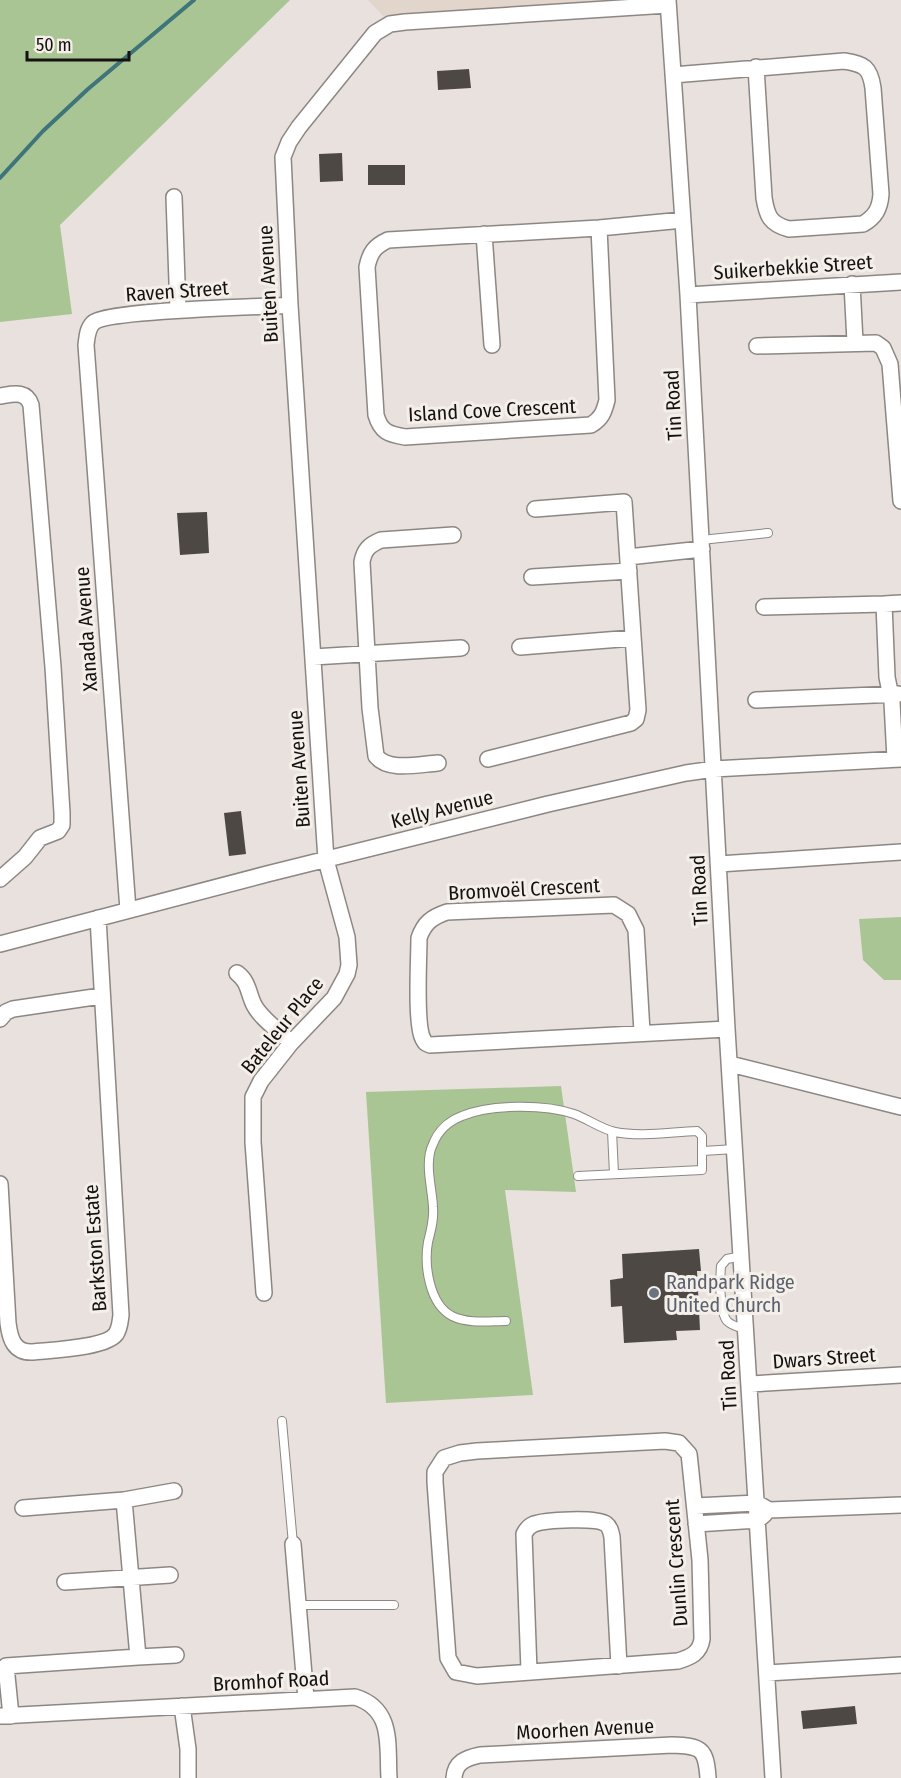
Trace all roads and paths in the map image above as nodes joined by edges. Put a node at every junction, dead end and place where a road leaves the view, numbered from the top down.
1 (668, 2) edge
2 (756, 67) junction
3 (673, 75) junction
4 (174, 197) dead end
5 (683, 220) junction
6 (599, 228) junction
7 (484, 234) junction
8 (901, 282) edge
9 (852, 284) junction
10 (688, 295) junction
11 (290, 305) junction
12 (178, 310) junction
13 (855, 342) junction
14 (86, 345) joint
15 (492, 345) dead end
16 (757, 346) dead end
17 (0, 396) edge
18 (901, 501) edge
19 (536, 509) dead end
20 (768, 533) dead end
21 (453, 535) dead end
22 (701, 544) junction
23 (628, 564) junction
24 (532, 577) dead end
25 (901, 603) edge
26 (884, 604) junction
27 (764, 607) dead end
28 (633, 638) junction
29 (520, 647) dead end
30 (461, 648) dead end
31 (367, 655) junction
32 (314, 657) junction
33 (896, 694) edge
34 (756, 700) dead end
35 (488, 759) dead end
36 (898, 759) edge
37 (438, 763) dead end
38 (714, 769) junction
39 (901, 852) edge
40 (326, 860) junction
41 (719, 864) junction
42 (0, 879) edge
43 (128, 910) junction
44 (98, 918) junction
45 (0, 944) edge
46 (237, 973) dead end
47 (101, 996) junction
48 (0, 1019) edge
49 (727, 1029) junction
50 (642, 1032) junction
51 (291, 1043) junction
52 (730, 1064) junction
53 (901, 1107) edge
54 (612, 1131) junction
55 (736, 1149) junction
56 (703, 1150) junction
57 (614, 1174) junction
58 (578, 1176) dead end
59 (0, 1184) edge
60 (742, 1257) junction
61 (264, 1293) dead end
62 (506, 1321) dead end
63 (747, 1329) junction
64 (901, 1375) edge
65 (750, 1384) junction
66 (282, 1421) dead end
67 (174, 1491) dead end
68 (124, 1500) junction
69 (901, 1505) edge
70 (695, 1506) junction
71 (23, 1508) dead end
72 (761, 1511) junction
73 (696, 1524) junction
74 (293, 1544) joint
75 (170, 1575) dead end
76 (130, 1576) junction
77 (65, 1582) dead end
78 (298, 1605) junction
79 (394, 1605) dead end
80 (176, 1655) dead end
81 (138, 1657) junction
82 (901, 1665) edge
83 (3, 1666) edge
84 (619, 1666) junction
85 (529, 1671) junction
86 (767, 1673) junction
87 (306, 1699) junction
88 (182, 1706) junction
89 (5, 1716) edge
90 (188, 1778) edge
91 (389, 1778) edge
92 (454, 1778) edge
93 (708, 1778) edge
94 (773, 1778) edge

1 - 3 street, Tin Road
1 - 11 street, Buiten Avenue
2 - 2 street
2 - 3 street
3 - 5 street, Tin Road
4 - 12 street
5 - 6 street, Island Cove Crescent
5 - 10 street, Tin Road
6 - 7 street, Island Cove Crescent
6 - 7 street, Island Cove Crescent
7 - 15 street
8 - 9 street, Suikerbekkie Street
9 - 10 street, Suikerbekkie Street
9 - 13 street
10 - 22 street, Tin Road
11 - 12 street, Raven Street
11 - 32 street, Buiten Avenue
12 - 14 street, Raven Street
13 - 16 street
13 - 18 street
14 - 43 street, Xanada Avenue
17 - 42 street
19 - 23 street
20 - 22 lane
21 - 31 street
22 - 23 street
22 - 38 street, Tin Road
23 - 24 street
23 - 28 street
25 - 26 street
26 - 27 street
26 - 33 street
28 - 29 street
28 - 35 street
30 - 31 street
31 - 32 street
31 - 37 street
32 - 40 street, Buiten Avenue
33 - 34 street
33 - 36 street
36 - 38 street, Kelly Avenue
38 - 40 street, Kelly Avenue
38 - 41 street, Tin Road
39 - 41 street
40 - 43 street, Kelly Avenue
40 - 51 street, Bateleur Place
41 - 49 street, Tin Road
43 - 44 street, Kelly Avenue
44 - 45 street, Kelly Avenue
44 - 47 street, Barkston Estate
46 - 51 street
47 - 48 street
47 - 59 street, Barkston Estate
49 - 50 street, Bromvoël Crescent
49 - 52 street, Tin Road
50 - 50 street, Bromvoël Crescent
51 - 61 street, Bateleur Place
52 - 53 street
52 - 55 street, Tin Road
54 - 56 lane
54 - 57 lane
54 - 62 lane
55 - 56 lane
55 - 60 street, Tin Road
56 - 57 lane
57 - 58 lane
60 - 63 street, Tin Road
60 - 63 lane
63 - 65 street, Tin Road
64 - 65 street, Dwars Street
65 - 72 street, Tin Road
66 - 74 lane
67 - 68 street
68 - 71 street
68 - 76 street
69 - 72 street
70 - 72 street
70 - 73 street, Dunlin Crescent
70 - 85 street, Dunlin Crescent
72 - 73 street
72 - 86 street, Tin Road
73 - 84 street, Dunlin Crescent
74 - 78 street
75 - 76 street
76 - 77 street
76 - 81 street
78 - 79 lane
78 - 87 street
80 - 81 street
81 - 83 street
82 - 86 street
83 - 89 street
84 - 85 street, Dunlin Crescent
84 - 85 street
86 - 94 street, Tin Road
87 - 88 street, Bromhof Road
87 - 91 street, Bromhof Road
88 - 89 street, Bromhof Road
88 - 90 street
92 - 93 street, Moorhen Avenue

